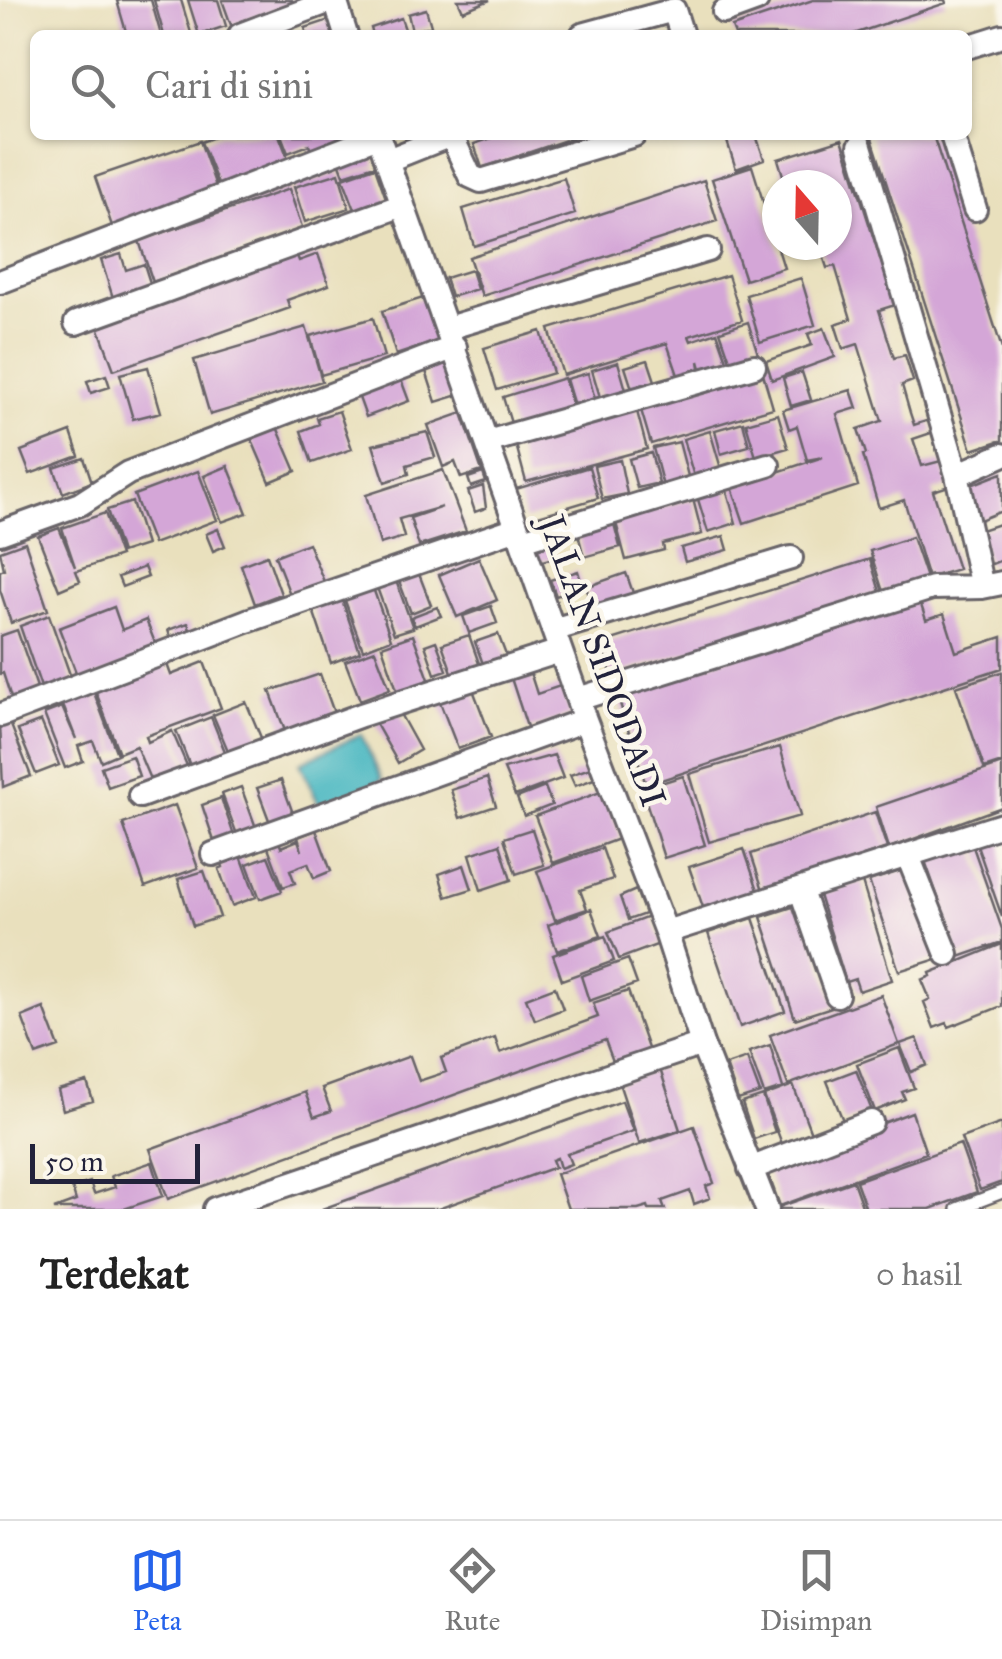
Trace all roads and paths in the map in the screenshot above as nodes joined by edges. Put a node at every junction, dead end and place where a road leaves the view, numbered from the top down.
1 (334, 0) edge
2 (756, 0) edge
3 (724, 12) dead end
4 (253, 30) edge
5 (344, 30) edge
6 (600, 30) edge
7 (680, 30) edge
8 (1002, 36) edge
9 (972, 45) edge
10 (365, 140) edge
11 (380, 140) edge
12 (438, 140) edge
13 (453, 140) edge
14 (618, 140) edge
15 (954, 140) edge
16 (860, 146) dead end
17 (388, 160) junction
18 (402, 206) junction
19 (975, 209) dead end
20 (708, 250) dead end
21 (0, 282) edge
22 (76, 323) dead end
23 (452, 338) junction
24 (754, 366) dead end
25 (487, 442) junction
26 (1002, 454) edge
27 (768, 465) dead end
28 (957, 475) junction
29 (0, 533) edge
30 (520, 534) junction
31 (791, 558) dead end
32 (992, 585) edge
33 (556, 641) junction
34 (581, 710) junction
35 (1, 715) edge
36 (140, 796) dead end
37 (1002, 824) edge
38 (213, 854) dead end
39 (908, 856) junction
40 (801, 891) junction
41 (666, 932) junction
42 (947, 954) dead end
43 (837, 995) dead end
44 (702, 1044) junction
45 (871, 1122) dead end
46 (750, 1169) junction
47 (1002, 1192) edge
48 (215, 1209) edge
49 (767, 1209) edge
50 (957, 1209) edge

1 - 4 street
1 - 5 street
2 - 3 street
6 - 7 street
8 - 9 street
10 - 21 street
11 - 17 street, JALAN SIDODADI
12 - 17 street
13 - 14 street
15 - 19 street
16 - 28 street
17 - 18 street, JALAN SIDODADI
18 - 22 street
18 - 23 street, JALAN SIDODADI
20 - 23 street
23 - 25 street, JALAN SIDODADI
23 - 29 street
24 - 25 street
25 - 30 street, JALAN SIDODADI
26 - 28 street
27 - 30 street
28 - 32 street
30 - 33 street, JALAN SIDODADI
30 - 35 street
31 - 33 street
32 - 34 street
33 - 34 street, JALAN SIDODADI
33 - 36 street
34 - 38 street
34 - 41 street, JALAN SIDODADI
37 - 39 street
39 - 40 street
39 - 42 street
40 - 41 street
40 - 43 street
41 - 44 street, JALAN SIDODADI
44 - 46 street, JALAN SIDODADI
44 - 48 street
45 - 46 street
46 - 49 street, JALAN SIDODADI
47 - 50 lane

